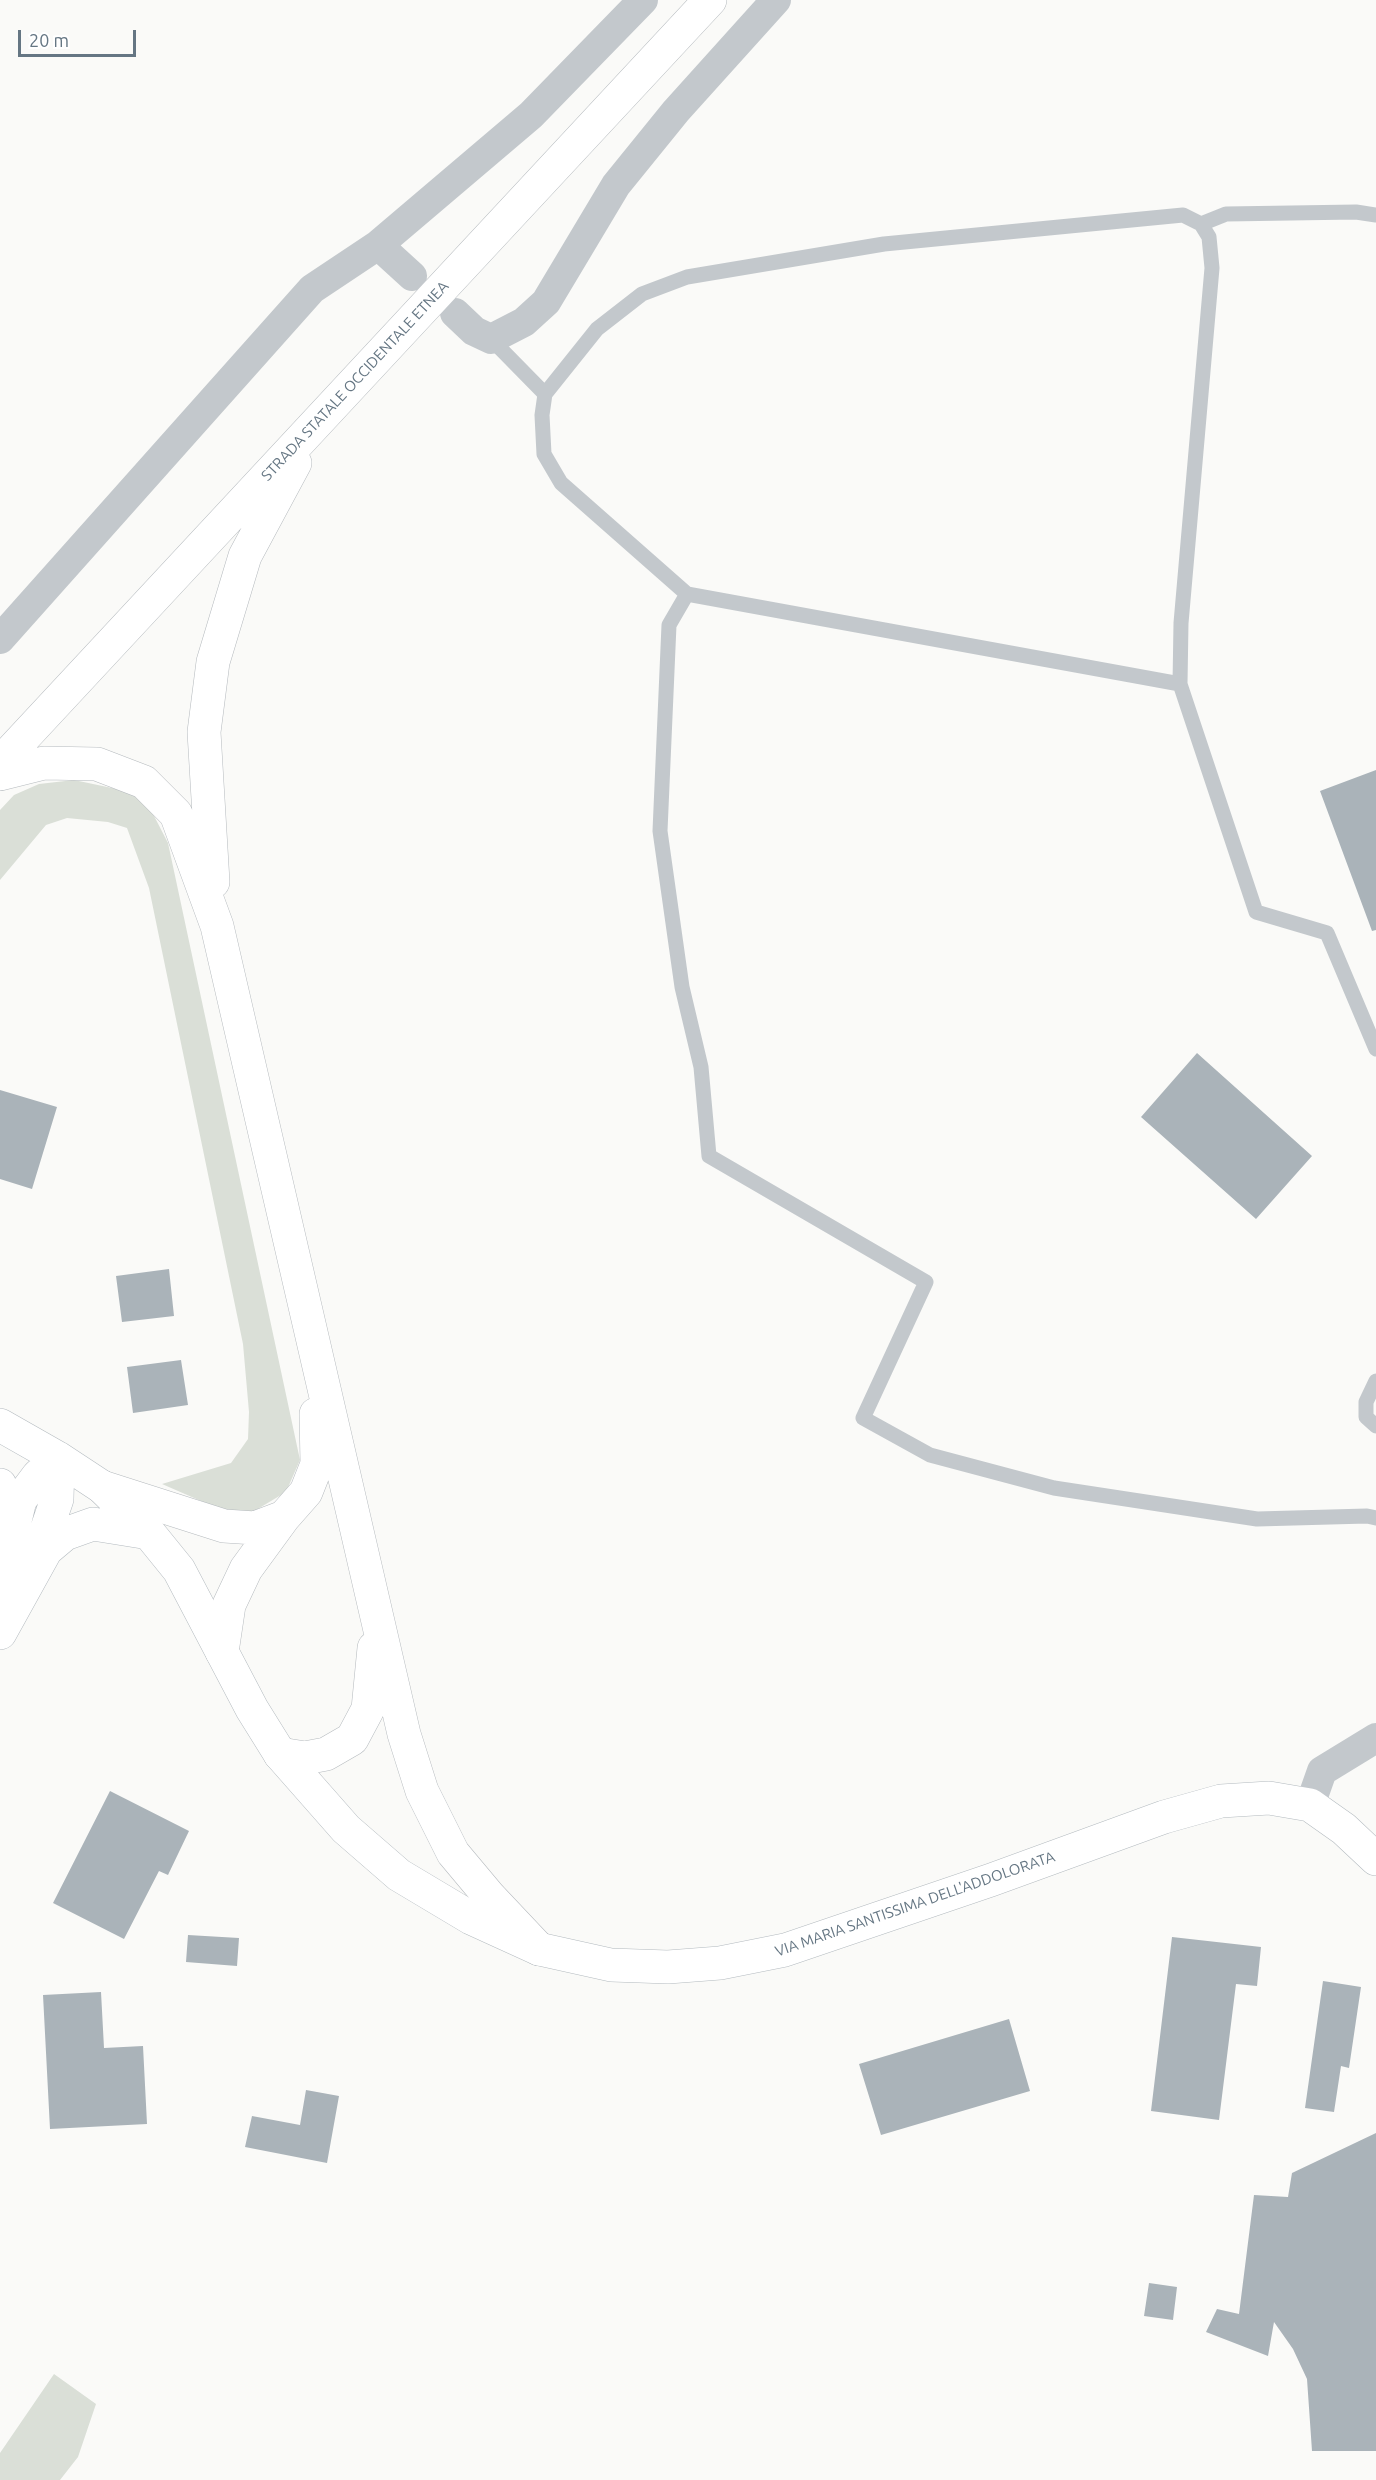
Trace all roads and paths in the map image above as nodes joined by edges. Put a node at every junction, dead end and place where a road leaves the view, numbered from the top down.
1 (643, 0) edge
2 (710, 0) edge
3 (776, 0) edge
4 (1376, 215) edge
5 (1201, 224) junction
6 (378, 245) junction
7 (412, 276) dead end
8 (455, 314) dead end
9 (491, 339) junction
10 (545, 394) junction
11 (318, 420) junction
12 (687, 594) junction
13 (0, 639) edge
14 (1180, 684) junction
15 (0, 763) edge
16 (0, 774) edge
17 (217, 926) junction
18 (1376, 1049) edge
19 (316, 1361) junction
20 (1376, 1381) edge
21 (0, 1425) edge
22 (1376, 1426) edge
23 (58, 1458) junction
24 (0, 1485) edge
25 (102, 1487) junction
26 (284, 1517) junction
27 (1376, 1518) edge
28 (149, 1533) junction
29 (10, 1539) junction
30 (33, 1571) junction
31 (0, 1592) edge
32 (377, 1623) junction
33 (0, 1633) edge
34 (222, 1652) junction
35 (1376, 1738) edge
36 (280, 1754) junction
37 (1310, 1805) junction
38 (1376, 1859) edge
39 (539, 1948) junction

1 - 6 street
2 - 11 main road, STRADA STATALE OCCIDENTALE ETNEA
3 - 9 street
4 - 5 lane
5 - 10 lane
5 - 14 lane
6 - 7 street
6 - 13 street
8 - 9 street
9 - 10 lane
10 - 12 lane
11 - 15 main road, STRADA STATALE OCCIDENTALE ETNEA
11 - 17 main road
12 - 14 lane
12 - 27 lane
14 - 18 lane
16 - 17 main road
17 - 19 main road
19 - 26 main road
19 - 32 main road
20 - 22 lane
21 - 23 main road
23 - 25 main road
23 - 29 main road
23 - 30 main road
24 - 29 main road
25 - 26 main road
25 - 28 main road, VIA MARIA SANTISSIMA DELL'ADDOLORATA
26 - 34 main road
28 - 30 main road
28 - 34 main road, VIA MARIA SANTISSIMA DELL'ADDOLORATA
29 - 31 main road
30 - 33 main road
32 - 36 main road
32 - 39 main road
34 - 36 main road, VIA MARIA SANTISSIMA DELL'ADDOLORATA
35 - 37 street
36 - 39 main road, VIA MARIA SANTISSIMA DELL'ADDOLORATA
37 - 38 main road, VIA MARIA SANTISSIMA DELL'ADDOLORATA
37 - 39 main road, VIA MARIA SANTISSIMA DELL'ADDOLORATA

